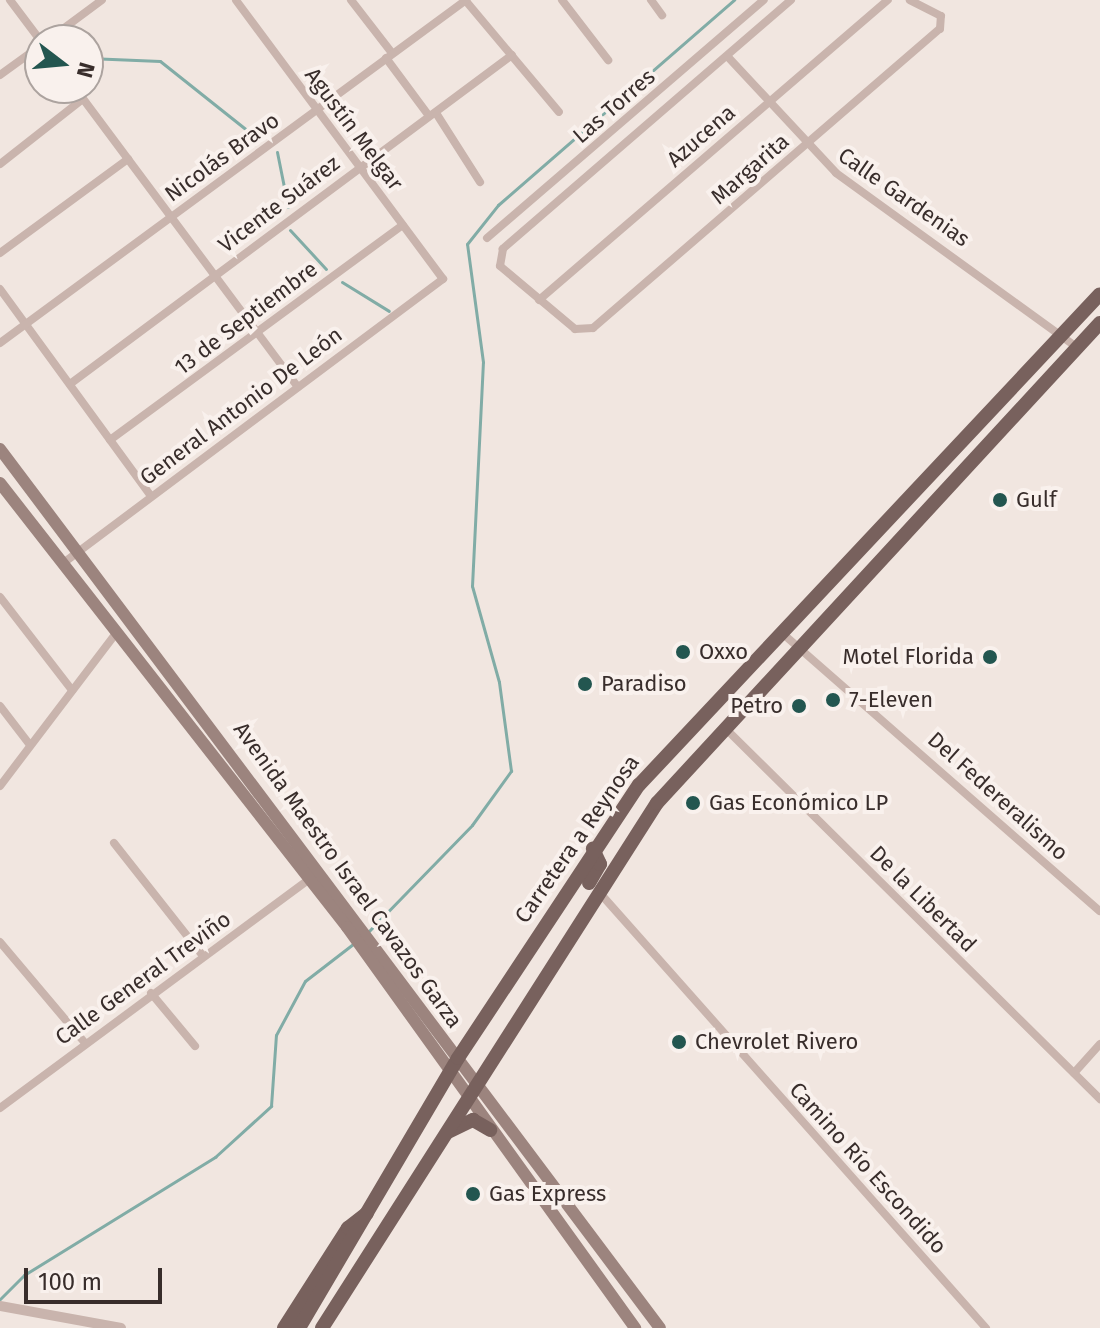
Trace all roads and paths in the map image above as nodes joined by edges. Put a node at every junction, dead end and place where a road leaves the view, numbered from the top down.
1 (10, 0) edge
2 (102, 0) edge
3 (236, 0) edge
4 (351, 0) edge
5 (465, 0) edge
6 (563, 0) edge
7 (651, 0) edge
8 (764, 0) edge
9 (791, 0) edge
10 (888, 0) edge
11 (910, 0) edge
12 (662, 15) dead end
13 (28, 24) edge
14 (70, 24) edge
15 (512, 55) junction
16 (389, 56) junction
17 (728, 57) junction
18 (24, 58) edge
19 (608, 60) dead end
20 (0, 75) edge
21 (767, 103) junction
22 (77, 104) edge
23 (87, 104) edge
24 (317, 109) junction
25 (559, 112) dead end
26 (432, 114) junction
27 (805, 146) junction
28 (128, 159) junction
29 (0, 164) edge
30 (359, 166) junction
31 (480, 182) dead end
32 (515, 215) junction
33 (171, 216) junction
34 (403, 225) junction
35 (526, 230) junction
36 (487, 238) dead end
37 (0, 253) edge
38 (214, 276) junction
39 (443, 279) joint
40 (0, 289) edge
41 (1100, 294) edge
42 (539, 300) junction
43 (1100, 323) edge
44 (26, 324) junction
45 (575, 329) joint
46 (257, 332) junction
47 (1060, 334) junction
48 (0, 343) edge
49 (1076, 347) junction
50 (70, 384) junction
51 (298, 387) junction
52 (110, 440) junction
53 (0, 449) edge
54 (0, 483) edge
55 (151, 496) junction
56 (77, 551) junction
57 (62, 564) junction
58 (0, 597) edge
59 (780, 632) junction
60 (116, 633) junction
61 (798, 645) junction
62 (72, 690) junction
63 (0, 706) edge
64 (722, 725) junction
65 (30, 745) junction
66 (0, 786) edge
67 (114, 843) dead end
68 (593, 849) junction
69 (310, 879) junction
70 (596, 888) junction
71 (1100, 911) edge
72 (351, 925) junction
73 (0, 942) edge
74 (202, 955) junction
75 (151, 993) junction
76 (504, 1032) junction
77 (85, 1043) junction
78 (1100, 1044) edge
79 (195, 1046) dead end
80 (454, 1064) junction
81 (1074, 1073) junction
82 (471, 1086) junction
83 (1100, 1099) edge
84 (0, 1108) edge
85 (490, 1130) junction
86 (441, 1137) junction
87 (370, 1212) junction
88 (0, 1306) edge
89 (121, 1328) edge
90 (284, 1328) edge
91 (299, 1328) edge
92 (322, 1328) edge
93 (635, 1328) edge
94 (660, 1328) edge
95 (986, 1328) edge

1 - 13 street
2 - 14 street
3 - 24 street, Agustín Melgar
4 - 16 street
5 - 15 street
5 - 16 street, Nicolás Bravo
6 - 19 street
7 - 12 street
8 - 32 street, Las Torres
9 - 17 street, Azucena
10 - 21 street, Azucena
11 - 27 street, Margarita
15 - 25 street
15 - 26 street, Vicente Suárez
16 - 24 street, Nicolás Bravo
16 - 26 street
17 - 21 street, Calle Gardenias
17 - 35 street, Azucena
18 - 20 street
21 - 27 street, Calle Gardenias
21 - 42 street, Azucena
22 - 29 street
23 - 28 street
24 - 30 street, Agustín Melgar
24 - 33 street, Nicolás Bravo
26 - 30 street, Vicente Suárez
26 - 31 street
27 - 45 street, Margarita
27 - 47 street, Calle Gardenias
28 - 33 street
28 - 37 street
30 - 34 street, Agustín Melgar
30 - 38 street, Vicente Suárez
32 - 35 street
32 - 36 street, Las Torres
33 - 38 street
33 - 44 street, Nicolás Bravo
34 - 39 street, Agustín Melgar
34 - 46 street, 13 de Septiembre
35 - 42 street, Azucena
38 - 46 street
38 - 50 street, Vicente Suárez
39 - 51 street, General Antonio De León
40 - 44 street
41 - 47 main road, Carretera a Reynosa
42 - 45 street, Azucena
43 - 49 main road, Carretera a Reynosa
44 - 48 street, Nicolás Bravo
44 - 50 street
46 - 51 street
46 - 52 street, 13 de Septiembre
47 - 49 street, Calle Gardenias
47 - 59 main road, Carretera a Reynosa
49 - 61 main road, Carretera a Reynosa
50 - 52 street
51 - 55 street, General Antonio De León
52 - 55 street
53 - 56 main road, Avenida Maestro Israel Cavazos Garza
54 - 57 main road, Avenida Maestro Israel Cavazos Garza
55 - 56 street, General Antonio De León
56 - 57 street, General Antonio De León
56 - 72 main road, Avenida Maestro Israel Cavazos Garza
57 - 60 main road, Avenida Maestro Israel Cavazos Garza
58 - 62 street
59 - 61 street, Del Federeralismo
59 - 68 main road, Carretera a Reynosa
60 - 62 street
60 - 69 main road, Avenida Maestro Israel Cavazos Garza
61 - 64 main road, Carretera a Reynosa
61 - 71 street, Del Federeralismo
62 - 65 street
63 - 65 street
64 - 70 main road, Carretera a Reynosa
64 - 81 street, De la Libertad
65 - 66 street
67 - 74 street
68 - 76 main road
68 - 80 main road, Carretera a Reynosa
69 - 72 main road, Avenida Maestro Israel Cavazos Garza
69 - 74 street, Calle General Treviño
70 - 76 main road, Carretera a Reynosa
70 - 95 street, Camino Río Escondido
72 - 80 main road, Avenida Maestro Israel Cavazos Garza
73 - 77 street
74 - 75 street, Calle General Treviño
75 - 77 street, Calle General Treviño
75 - 79 street
76 - 82 main road, Carretera a Reynosa
77 - 84 street, Calle General Treviño
78 - 81 street
80 - 82 main road, Avenida Maestro Israel Cavazos Garza
80 - 87 main road, Carretera a Reynosa
81 - 83 street, De la Libertad
82 - 85 main road, Avenida Maestro Israel Cavazos Garza
82 - 86 main road, Carretera a Reynosa
82 - 94 main road, Avenida Maestro Israel Cavazos Garza
85 - 86 main road
85 - 93 main road, Avenida Maestro Israel Cavazos Garza
86 - 92 main road, Carretera a Reynosa
87 - 90 main road
87 - 91 main road, Carretera a Reynosa
88 - 89 street

